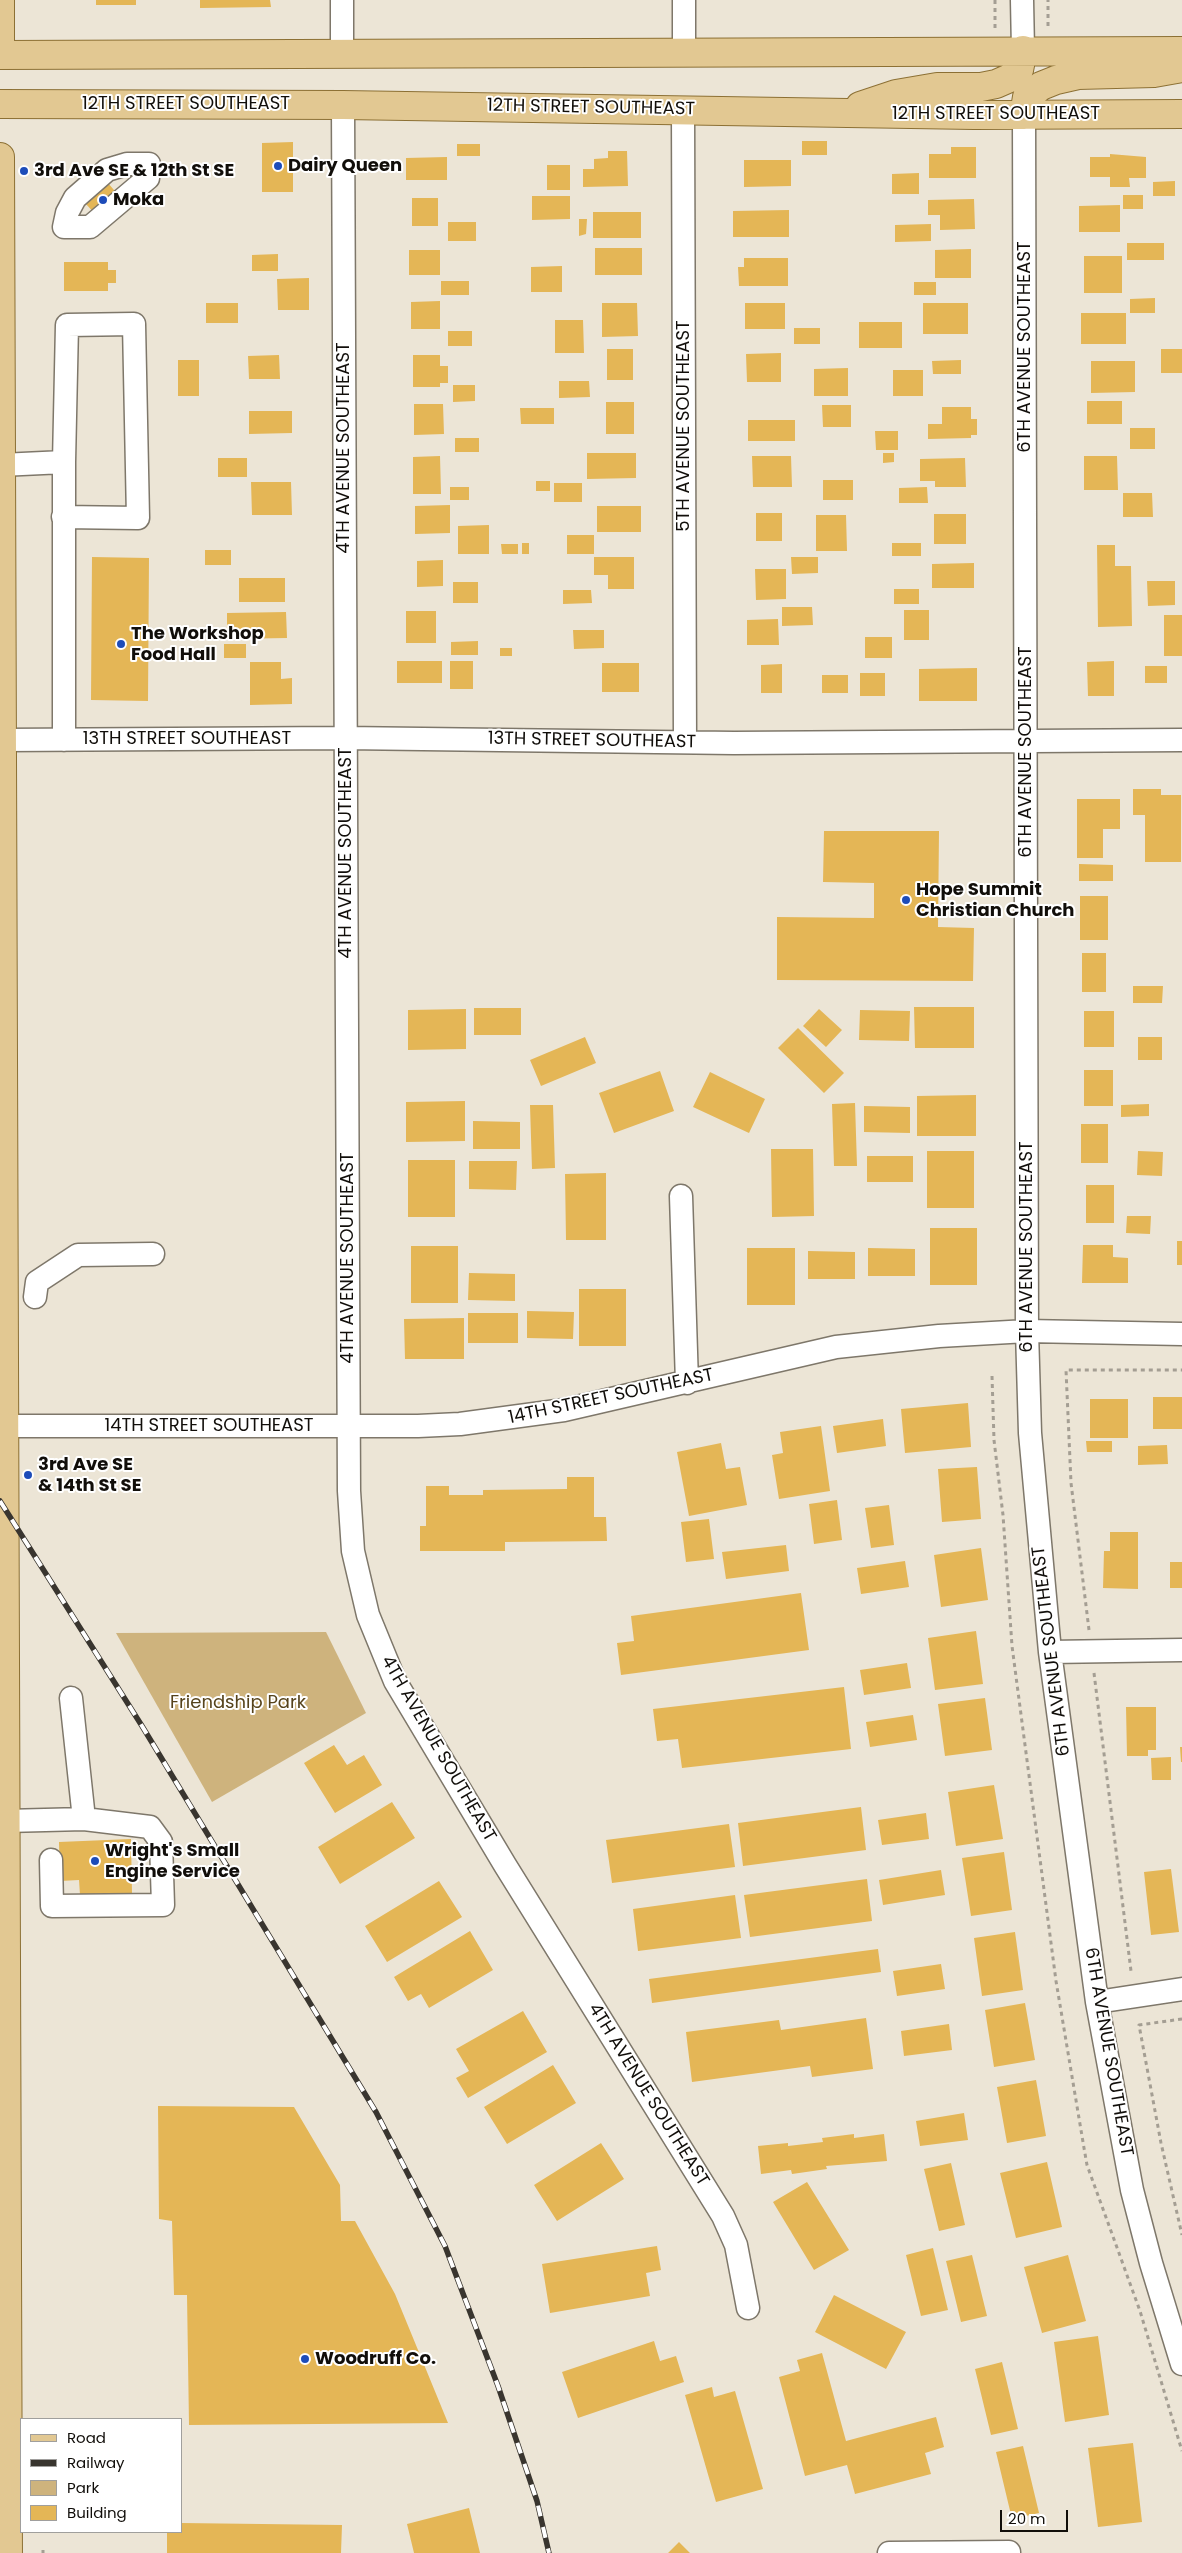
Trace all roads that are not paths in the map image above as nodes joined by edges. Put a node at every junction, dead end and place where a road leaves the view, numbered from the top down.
1 (0, 0) edge
2 (342, 0) edge
3 (684, 0) edge
4 (1022, 0) edge
5 (0, 50) edge
6 (1023, 50) junction
7 (1182, 51) edge
8 (684, 54) junction
9 (0, 55) edge
10 (342, 55) junction
11 (1182, 68) edge
12 (0, 104) edge
13 (343, 105) junction
14 (682, 110) junction
15 (840, 113) junction
16 (1182, 114) edge
17 (1024, 115) junction
18 (0, 157) edge
19 (64, 227) joint
20 (64, 462) junction
21 (1, 465) edge
22 (63, 516) junction
23 (345, 738) junction
24 (2, 740) junction
25 (64, 740) junction
26 (1026, 740) junction
27 (1182, 740) edge
28 (685, 742) junction
29 (681, 1196) dead end
30 (153, 1254) dead end
31 (35, 1297) dead end
32 (1027, 1331) junction
33 (1182, 1334) edge
34 (687, 1383) junction
35 (6, 1426) junction
36 (349, 1426) junction
37 (1182, 1650) edge
38 (1050, 1652) junction
39 (71, 1698) dead end
40 (84, 1819) junction
41 (6, 1821) junction
42 (51, 1860) dead end
43 (3, 1861) edge
44 (1182, 1989) edge
45 (1098, 2002) junction
46 (3, 2212) edge
47 (748, 2308) dead end
48 (1182, 2364) edge
49 (1009, 2552) edge
50 (8, 2553) edge
51 (889, 2553) edge

1 - 5 main road
2 - 10 street
3 - 8 street
4 - 6 street
6 - 7 main road
6 - 8 main road
6 - 15 main road
8 - 10 main road
9 - 10 main road
11 - 17 main road
12 - 13 main road, 12TH STREET SOUTHEAST
13 - 14 main road, 12TH STREET SOUTHEAST
13 - 23 street, 4TH AVENUE SOUTHEAST
14 - 15 main road, 12TH STREET SOUTHEAST
14 - 28 street, 5TH AVENUE SOUTHEAST
15 - 17 main road, 12TH STREET SOUTHEAST
16 - 17 main road, 12TH STREET SOUTHEAST
17 - 26 street, 6TH AVENUE SOUTHEAST
18 - 21 main road
19 - 19 street
20 - 21 street
20 - 22 street
20 - 22 street
21 - 24 main road
22 - 25 street
23 - 25 street, 13TH STREET SOUTHEAST
23 - 28 street, 13TH STREET SOUTHEAST
23 - 36 street, 4TH AVENUE SOUTHEAST
24 - 25 street, 13TH STREET SOUTHEAST
24 - 35 main road
26 - 27 street, 13TH STREET SOUTHEAST
26 - 28 street, 13TH STREET SOUTHEAST
26 - 32 street, 6TH AVENUE SOUTHEAST
29 - 34 street
30 - 31 street
32 - 33 street, 14TH STREET SOUTHEAST
32 - 34 street, 14TH STREET SOUTHEAST
32 - 38 street, 6TH AVENUE SOUTHEAST
34 - 36 street, 14TH STREET SOUTHEAST
35 - 36 street, 14TH STREET SOUTHEAST
35 - 41 main road
36 - 47 street, 4TH AVENUE SOUTHEAST
37 - 38 street
38 - 45 street, 6TH AVENUE SOUTHEAST
39 - 40 street
40 - 41 street
40 - 42 street
41 - 43 main road
43 - 46 main road
44 - 45 street
45 - 48 street, 6TH AVENUE SOUTHEAST
46 - 50 main road
49 - 51 street

